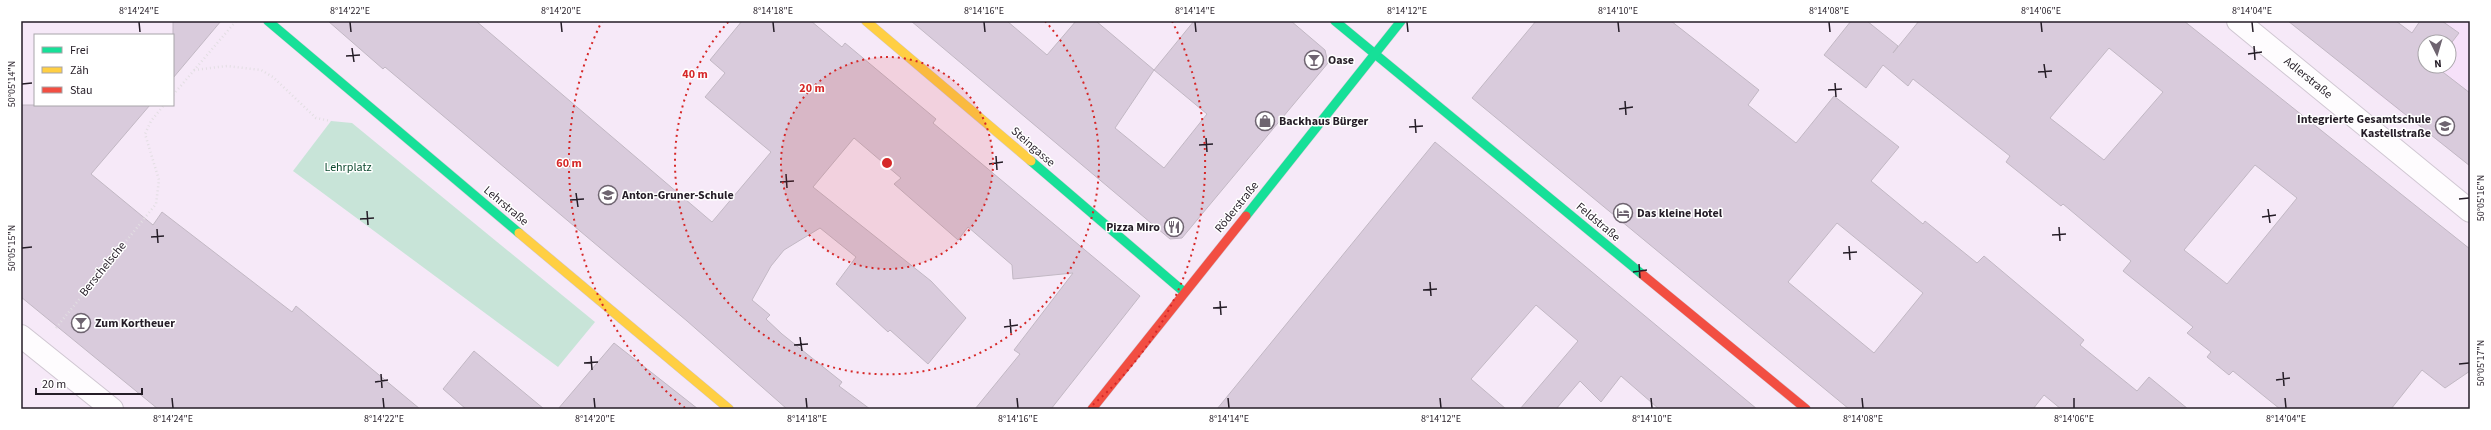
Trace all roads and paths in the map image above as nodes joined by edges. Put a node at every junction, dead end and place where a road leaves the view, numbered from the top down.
1 (236, 21) edge
2 (268, 21) edge
3 (866, 21) edge
4 (1335, 21) edge
5 (1401, 21) edge
6 (2238, 21) edge
7 (1374, 54) junction
8 (194, 70) junction
9 (174, 94) edge
10 (163, 106) edge
11 (331, 121) dead end
12 (2470, 211) edge
13 (1184, 292) junction
14 (21, 336) edge
15 (38, 350) junction
16 (112, 409) edge
17 (729, 409) edge
18 (1092, 409) edge
19 (1806, 409) edge

1 - 8 path
2 - 17 street, Lehrstraße
3 - 13 street, Steingasse
4 - 7 street, Feldstraße
5 - 7 street, Röderstraße
6 - 12 street, Adlerstraße
7 - 13 street, Röderstraße
7 - 19 street, Feldstraße
8 - 9 path
8 - 11 path
10 - 15 path, Berschelsche
13 - 18 street, Röderstraße
14 - 15 street
15 - 16 street

